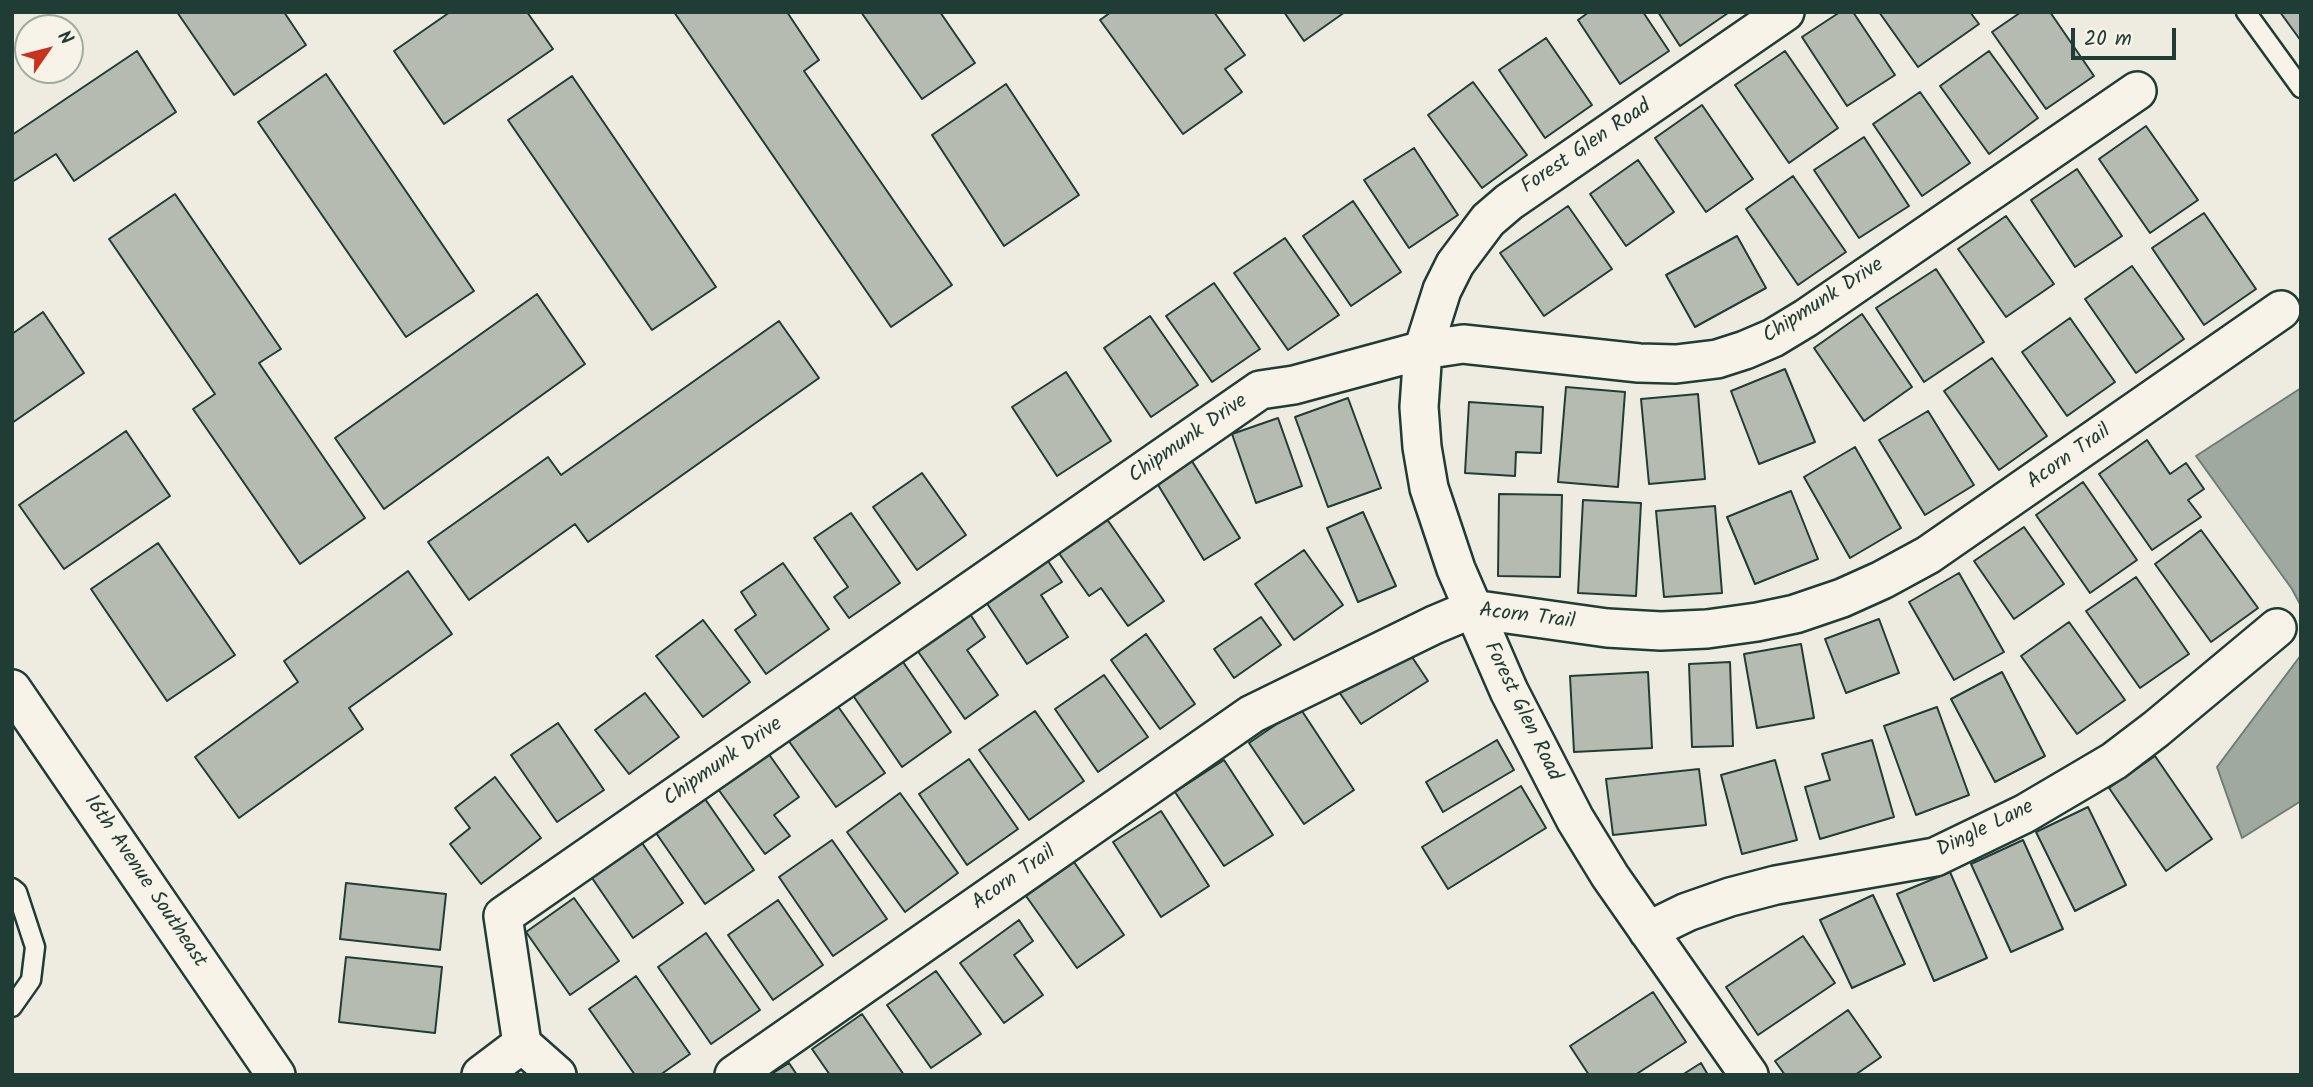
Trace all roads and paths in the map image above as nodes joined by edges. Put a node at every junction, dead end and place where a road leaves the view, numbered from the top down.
1 (1785, 12) edge
2 (2246, 12) edge
3 (2301, 88) edge
4 (2137, 91) dead end
5 (2281, 310) dead end
6 (1423, 350) junction
7 (1472, 609) junction
8 (2277, 628) dead end
9 (12, 689) edge
10 (12, 888) edge
11 (1648, 931) junction
12 (12, 1007) edge
13 (522, 1044) junction
14 (276, 1075) edge
15 (481, 1075) edge
16 (557, 1075) edge
17 (734, 1075) edge
18 (1749, 1075) edge

1 - 6 street, Forest Glen Road
2 - 3 lane
4 - 6 street, Chipmunk Drive
5 - 7 street, Acorn Trail
6 - 7 street, Forest Glen Road
6 - 13 street, Chipmunk Drive
7 - 11 street, Forest Glen Road
7 - 17 street, Acorn Trail
8 - 11 street, Dingle Lane
9 - 14 street, 16th Avenue Southeast
10 - 12 lane
11 - 18 street, Forest Glen Road
13 - 15 street
13 - 16 street

